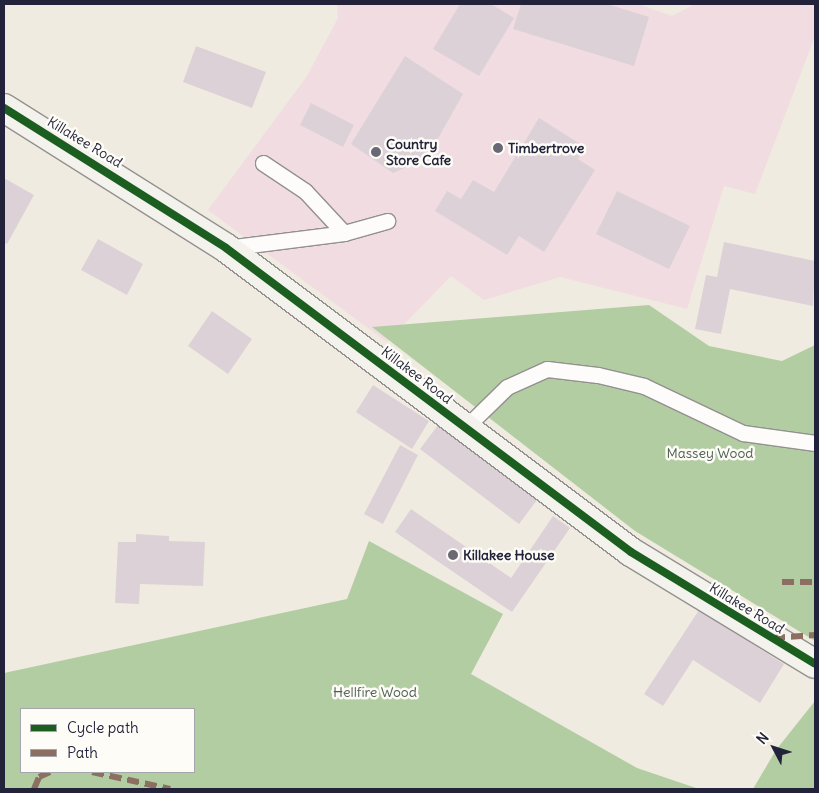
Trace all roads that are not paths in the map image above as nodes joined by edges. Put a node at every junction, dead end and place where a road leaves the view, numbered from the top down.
1 (4, 108) edge
2 (263, 163) dead end
3 (386, 221) dead end
4 (344, 233) junction
5 (226, 248) junction
6 (466, 427) junction
7 (815, 443) edge
8 (815, 664) edge

1 - 5 main road, Killakee Road
2 - 4 lane
3 - 4 lane
4 - 5 lane
5 - 6 main road, Killakee Road
6 - 7 lane
6 - 8 main road, Killakee Road

